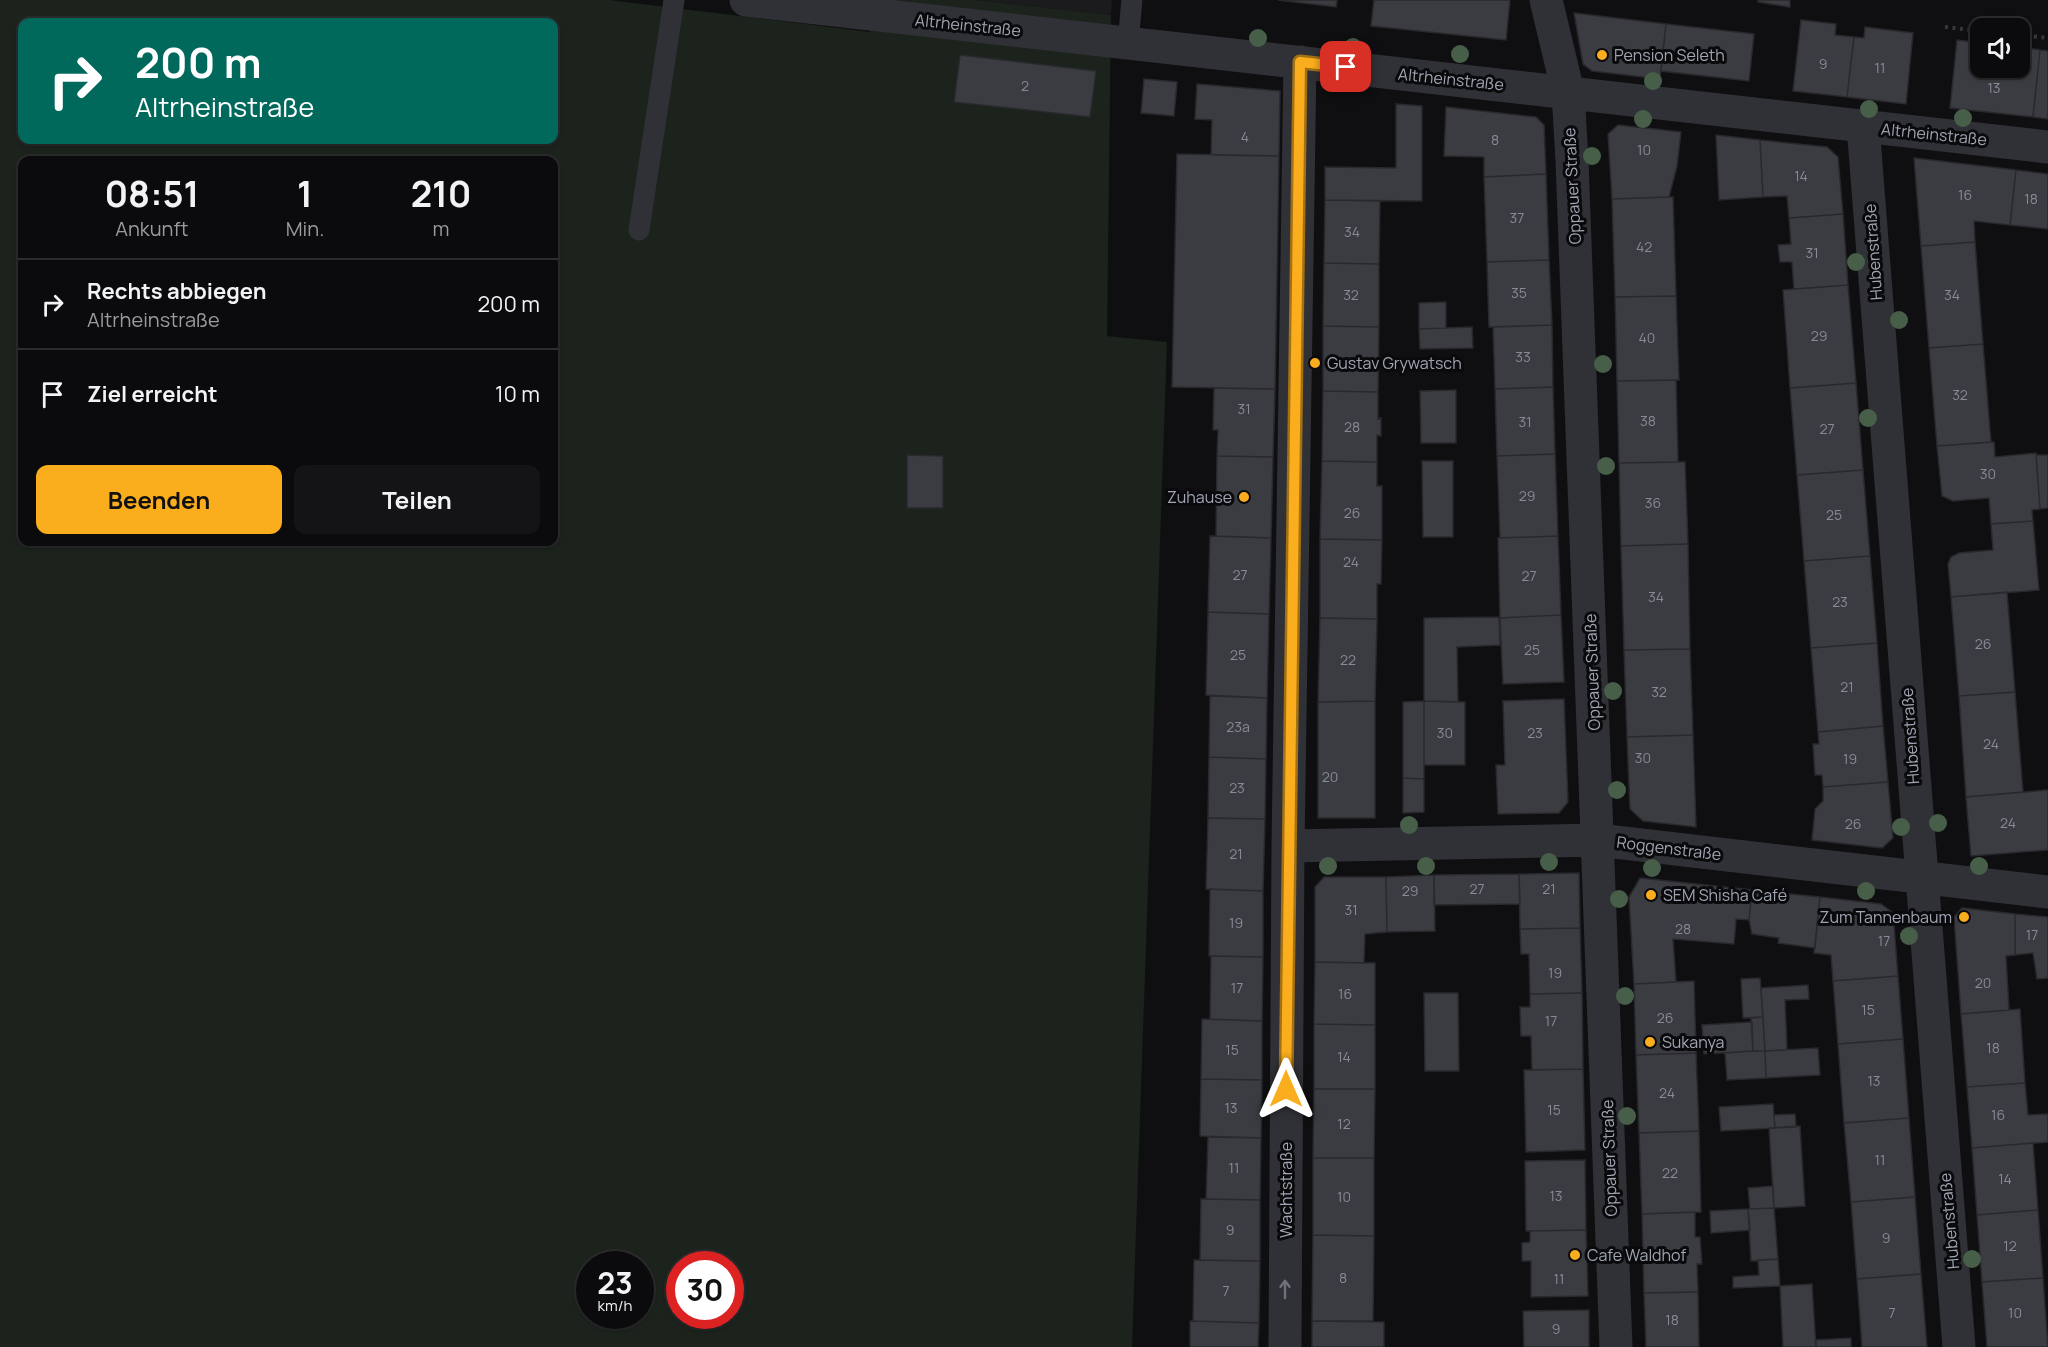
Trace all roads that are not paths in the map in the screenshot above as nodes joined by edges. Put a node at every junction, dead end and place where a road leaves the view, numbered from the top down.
1 (674, 0) edge
2 (746, 0) edge
3 (1132, 0) edge
4 (1546, 0) edge
5 (1128, 42) junction
6 (1300, 62) junction
7 (1568, 92) junction
8 (1863, 126) junction
9 (2048, 147) edge
10 (639, 230) dead end
11 (1598, 840) junction
12 (1288, 846) junction
13 (1922, 877) junction
14 (2048, 892) edge
15 (1285, 1347) edge
16 (1616, 1347) edge
17 (1959, 1347) edge

1 - 10 lane
2 - 5 street, Altrheinstraße
3 - 5 lane
4 - 7 street, Oppauer Straße
5 - 6 street, Altrheinstraße
6 - 7 street, Altrheinstraße
6 - 12 street, Wachtstraße
7 - 8 street, Altrheinstraße
7 - 11 street, Oppauer Straße
8 - 9 street, Altrheinstraße
8 - 13 street, Hubenstraße
11 - 12 street, Roggenstraße
11 - 13 street, Roggenstraße
11 - 16 street, Oppauer Straße
15 -> 12 street, Wachtstraße
13 - 14 street, Roggenstraße
13 - 17 street, Hubenstraße

